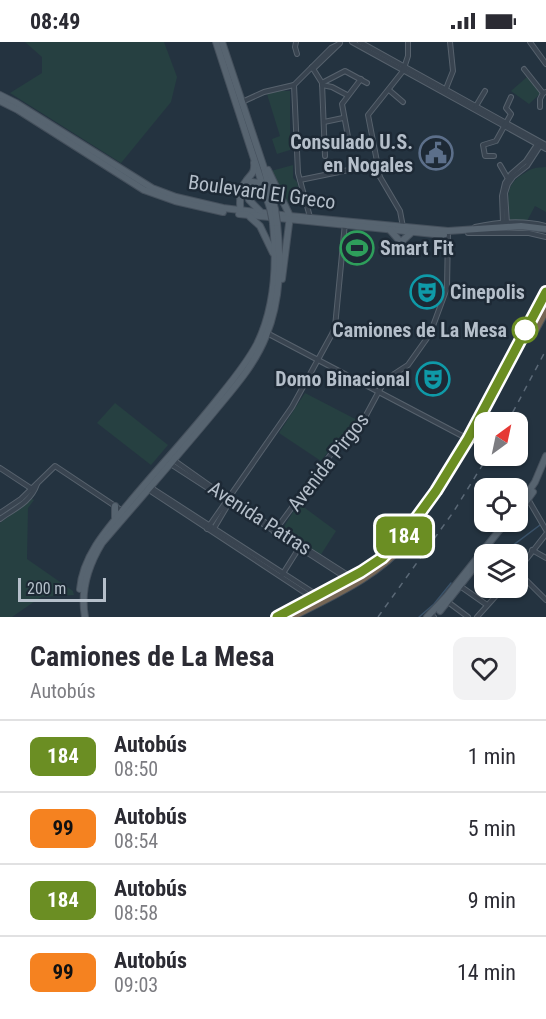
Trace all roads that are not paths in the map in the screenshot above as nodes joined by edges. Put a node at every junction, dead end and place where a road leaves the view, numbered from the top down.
1 (216, 42) edge
2 (222, 42) edge
3 (296, 42) edge
4 (352, 42) edge
5 (360, 42) edge
6 (408, 42) edge
7 (450, 42) edge
8 (530, 42) edge
9 (339, 43) edge
10 (297, 54) dead end
11 (546, 64) edge
12 (313, 68) junction
13 (404, 69) junction
14 (524, 69) dead end
15 (361, 79) junction
16 (367, 83) dead end
17 (322, 84) junction
18 (294, 85) junction
19 (389, 90) junction
20 (445, 91) junction
21 (485, 91) dead end
22 (544, 92) edge
23 (0, 95) edge
24 (347, 96) junction
25 (511, 97) dead end
26 (0, 101) edge
27 (403, 102) dead end
28 (240, 103) junction
29 (540, 107) dead end
30 (475, 108) junction
31 (344, 118) junction
32 (324, 122) junction
33 (505, 125) junction
34 (358, 141) dead end
35 (349, 142) junction
36 (539, 144) junction
37 (325, 146) junction
38 (546, 147) edge
39 (86, 150) junction
40 (253, 154) junction
41 (325, 156) dead end
42 (494, 156) dead end
43 (262, 161) junction
44 (378, 164) junction
45 (500, 165) dead end
46 (300, 178) junction
47 (509, 179) junction
48 (262, 183) junction
49 (273, 208) junction
50 (260, 212) junction
51 (243, 213) junction
52 (310, 217) junction
53 (290, 218) junction
54 (275, 223) junction
55 (345, 223) junction
56 (505, 223) junction
57 (401, 227) junction
58 (389, 230) junction
59 (546, 231) edge
60 (412, 232) junction
61 (467, 232) junction
62 (448, 233) junction
63 (274, 271) junction
64 (279, 288) junction
65 (546, 292) edge
66 (546, 302) edge
67 (545, 310) edge
68 (265, 332) junction
69 (528, 336) junction
70 (318, 360) junction
71 (379, 392) junction
72 (468, 439) junction
73 (170, 460) junction
74 (546, 460) edge
75 (0, 468) edge
76 (147, 487) junction
77 (33, 489) junction
78 (528, 496) edge
79 (228, 500) junction
80 (528, 500) edge
81 (116, 506) junction
82 (124, 512) junction
83 (0, 513) edge
84 (0, 519) edge
85 (115, 520) junction
86 (210, 529) junction
87 (275, 531) junction
88 (546, 531) edge
89 (498, 532) edge
90 (502, 532) edge
91 (493, 544) edge
92 (300, 547) junction
93 (532, 550) junction
94 (528, 556) edge
95 (546, 558) edge
96 (474, 568) edge
97 (282, 575) junction
98 (350, 578) junction
99 (528, 581) edge
100 (460, 586) junction
101 (493, 598) edge
102 (317, 599) junction
103 (546, 600) edge
104 (448, 602) junction
105 (487, 604) junction
106 (83, 617) edge
107 (277, 617) edge
108 (290, 617) edge
109 (427, 617) edge
110 (433, 617) edge
111 (468, 617) edge
112 (477, 617) edge

1 - 28 main road
2 - 28 main road
3 - 10 street
4 - 13 street
5 - 13 street
6 - 13 street
7 - 20 street
8 - 11 street
9 - 12 street
12 - 17 street
12 - 18 street
13 - 19 street
13 - 20 street
14 - 22 street
15 - 16 street
15 - 17 street
15 - 24 street
17 - 24 street
17 - 32 street
18 - 28 street
18 - 46 street
19 - 27 street
19 - 44 street
20 - 30 street
21 - 30 street
22 - 29 street
23 - 39 main road, Boulevard El Greco
24 - 31 street
25 - 33 street
26 - 39 main road, Boulevard El Greco
28 - 40 main road
28 - 43 main road
30 - 33 street
31 - 32 street
31 - 35 street
32 - 37 street
33 - 36 street
33 - 42 street
34 - 35 street
35 - 37 street
36 - 38 street
36 - 47 street
37 - 41 street
39 - 51 main road, Boulevard El Greco
40 - 48 main road
40 - 51 main road
43 - 49 main road
43 - 53 main road
44 - 46 street
44 - 57 street
45 - 47 street
46 - 52 street
47 - 56 street
48 - 49 main road
48 - 50 main road
49 - 54 main road, bridge
50 - 51 main road, Boulevard El Greco
50 - 53 main road, Boulevard El Greco
51 - 53 main road, Boulevard El Greco
51 - 63 main road
52 - 53 main road, Boulevard El Greco
52 - 55 main road, Boulevard El Greco
53 - 55 main road, Boulevard El Greco
53 - 64 main road
54 - 63 main road
54 - 64 main road
55 - 57 main road, Boulevard El Greco
55 - 58 main road, Boulevard El Greco
55 - 70 street
56 - 59 street
56 - 61 street
57 - 58 main road, Boulevard El Greco
57 - 60 main road, Boulevard El Greco
57 - 62 main road, Boulevard El Greco
58 - 60 main road
59 - 61 main road, Boulevard El Greco
59 - 61 street
60 - 62 main road, Boulevard El Greco
61 - 62 main road, Boulevard El Greco
62 - 71 street, Avenida Pirgos
63 - 68 main road
64 - 68 main road
65 - 72 highway
66 - 69 highway
67 - 69 highway
68 - 70 street
68 - 73 main road
69 - 102 highway
70 - 71 street
70 - 79 street
71 - 72 street
71 - 87 street, Avenida Pirgos
72 - 98 highway
73 - 76 main road
73 - 79 street, Avenida Patras
74 - 78 main road
75 - 77 street
76 - 82 main road
76 - 86 street
77 - 81 street
77 - 83 street
77 - 84 street
79 - 86 street
79 - 87 street, Avenida Patras
80 - 88 street
81 - 82 street
81 - 85 main road
82 - 85 main road
82 - 106 main road
85 - 106 main road
86 - 97 street
87 - 92 street, Avenida Patras
88 - 93 street
89 - 109 main road
90 - 91 main road
92 - 97 street
92 - 98 street, Avenida Patras
93 - 94 street
93 - 95 street
96 - 100 main road
97 - 102 street
98 - 102 highway
99 - 103 street
100 - 104 main road
100 - 105 street
101 - 105 street
102 - 107 highway
102 - 108 highway
104 - 110 main road
104 - 111 street
105 - 112 street

